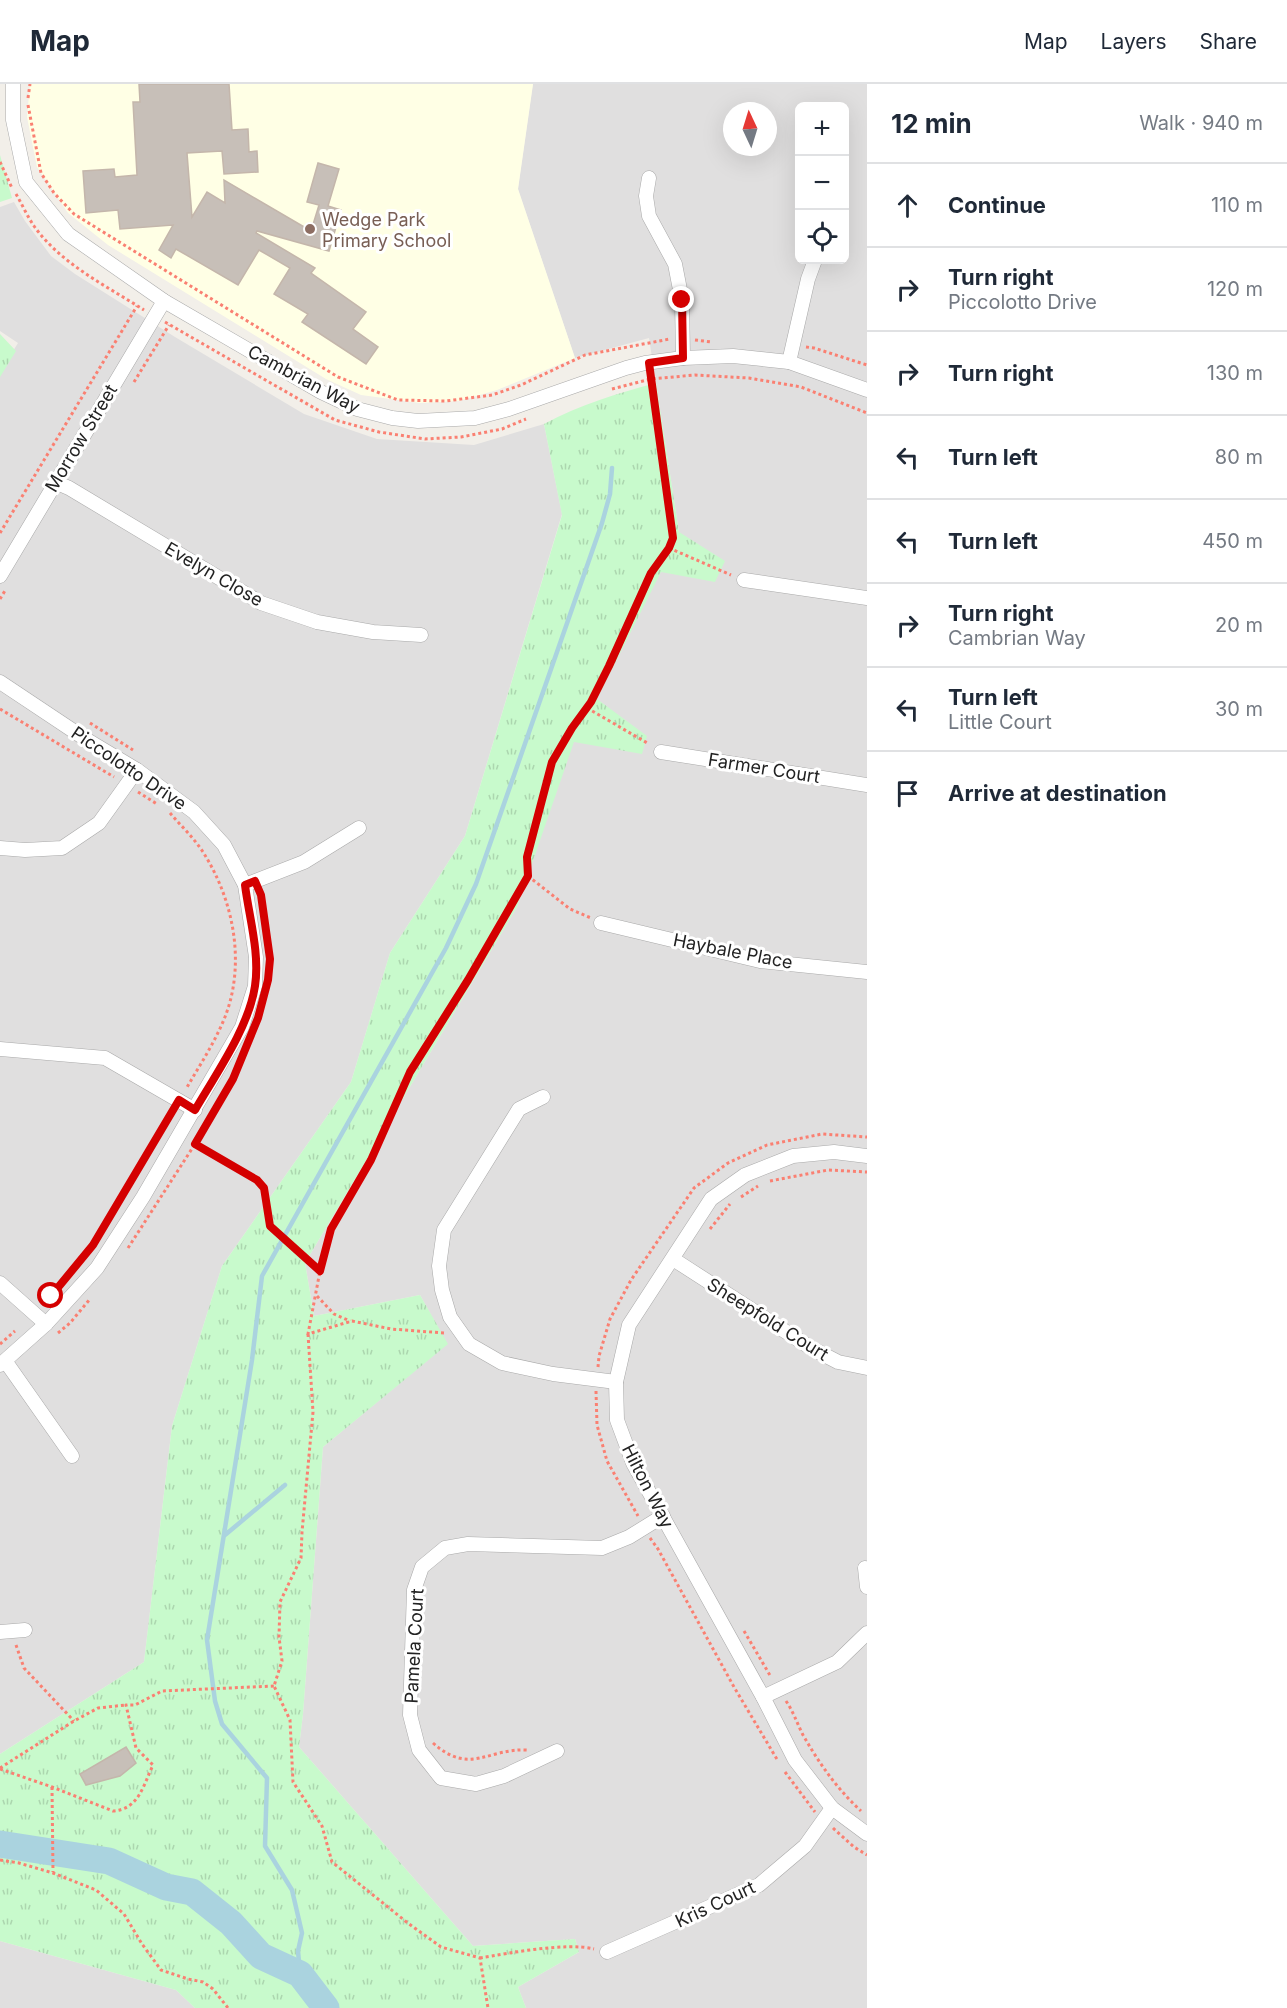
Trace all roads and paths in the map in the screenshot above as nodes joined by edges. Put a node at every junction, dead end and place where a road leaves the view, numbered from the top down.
1 (13, 84) edge
2 (30, 84) edge
3 (0, 162) edge
4 (649, 178) dead end
5 (814, 264) edge
6 (164, 301) junction
7 (137, 305) junction
8 (155, 316) junction
9 (683, 340) junction
10 (716, 342) dead end
11 (793, 347) junction
12 (683, 358) junction
13 (789, 362) junction
14 (649, 363) junction
15 (867, 365) edge
16 (651, 379) junction
17 (867, 390) edge
18 (603, 392) dead end
19 (867, 413) edge
20 (531, 417) dead end
21 (55, 482) junction
22 (0, 533) edge
23 (669, 548) junction
24 (0, 576) edge
25 (744, 580) joint
26 (867, 598) edge
27 (421, 635) dead end
28 (0, 682) edge
29 (587, 708) junction
30 (0, 709) edge
31 (81, 718) dead end
32 (661, 752) joint
33 (140, 755) dead end
34 (136, 770) junction
35 (126, 784) junction
36 (867, 785) edge
37 (160, 806) dead end
38 (169, 812) dead end
39 (359, 828) dead end
40 (0, 848) edge
41 (528, 876) junction
42 (245, 885) junction
43 (601, 922) joint
44 (867, 972) edge
45 (246, 1048) dead end
46 (0, 1049) edge
47 (543, 1097) dead end
48 (179, 1100) junction
49 (195, 1110) junction
50 (867, 1137) edge
51 (195, 1144) junction
52 (867, 1156) edge
53 (867, 1172) edge
54 (740, 1198) dead end
55 (732, 1203) dead end
56 (708, 1231) dead end
57 (128, 1249) dead end
58 (673, 1259) junction
59 (320, 1271) junction
60 (0, 1283) edge
61 (51, 1296) dead end
62 (93, 1296) dead end
63 (316, 1296) junction
64 (34, 1313) junction
65 (352, 1321) junction
66 (46, 1324) junction
67 (308, 1334) junction
68 (462, 1335) junction
69 (54, 1337) dead end
70 (0, 1344) edge
71 (3, 1364) edge
72 (867, 1368) edge
73 (597, 1380) junction
74 (616, 1382) junction
75 (72, 1455) dead end
76 (663, 1516) junction
77 (648, 1534) junction
78 (643, 1544) dead end
79 (865, 1568) dead end
80 (867, 1587) edge
81 (743, 1629) dead end
82 (12, 1631) edge
83 (867, 1633) edge
84 (274, 1686) junction
85 (779, 1689) junction
86 (763, 1697) junction
87 (126, 1705) junction
88 (74, 1720) junction
89 (427, 1738) dead end
90 (534, 1750) dead end
91 (557, 1751) dead end
92 (0, 1769) edge
93 (52, 1787) junction
94 (828, 1814) junction
95 (867, 1816) edge
96 (867, 1834) edge
97 (867, 1855) edge
98 (0, 1860) edge
99 (53, 1873) junction
100 (607, 1952) joint
101 (480, 1958) junction
102 (228, 2008) edge
103 (488, 2008) edge

1 - 6 street, Cambrian Way
2 - 9 path
3 - 7 path
4 - 9 street
5 - 11 street
6 - 8 street, Morrow Street
6 - 14 street, Cambrian Way
7 - 8 path
7 - 22 path
8 - 20 path
8 - 21 street, Morrow Street
9 - 10 path
9 - 12 street
11 - 13 street
11 - 15 path
12 - 13 street, Cambrian Way
12 - 14 street, Cambrian Way
13 - 17 street, Cambrian Way
14 - 16 path
16 - 18 path
16 - 19 path
16 - 23 path
21 - 24 street, Morrow Street
21 - 27 street, Evelyn Close
23 - 25 path
23 - 29 path
25 - 26 street
28 - 34 street, Piccolotto Drive
29 - 32 path
29 - 41 path
30 - 35 path
31 - 33 path
32 - 36 street, Farmer Court
34 - 35 street
34 - 42 street, Piccolotto Drive
35 - 37 path
35 - 40 street
38 - 48 path
39 - 42 street
41 - 43 path
41 - 59 path
42 - 49 street, Piccolotto Drive
43 - 44 street, Haybale Place
45 - 51 path
46 - 48 street
47 - 68 street
48 - 49 street
48 - 61 path
49 - 66 street, Piccolotto Drive
50 - 73 path
51 - 57 path
51 - 59 path
52 - 58 street, Hilton Way
53 - 54 path
55 - 56 path
58 - 72 street, Sheepfold Court
58 - 74 street, Hilton Way
59 - 63 path
60 - 64 street
62 - 69 path
63 - 65 path
63 - 67 path
64 - 66 street
64 - 70 path
65 - 67 path
65 - 68 path
66 - 71 street, Piccolotto Drive
67 - 84 path
68 - 73 street
71 - 75 street
73 - 74 street
73 - 77 path
74 - 76 street, Hilton Way
76 - 77 street, Pamela Court
76 - 86 street, Hilton Way
77 - 78 path
77 - 91 street, Pamela Court
77 - 94 path
79 - 80 street
81 - 85 path
82 - 88 path
83 - 85 street
84 - 87 path
84 - 101 path
85 - 86 street
85 - 95 path
86 - 94 street, Hilton Way
87 - 88 path
87 - 93 path
88 - 92 path
89 - 90 path
92 - 93 path
93 - 99 path
94 - 96 street, Hilton Way
94 - 97 path
94 - 100 street, Kris Court
98 - 99 path
99 - 102 path
100 - 101 path
101 - 103 path

